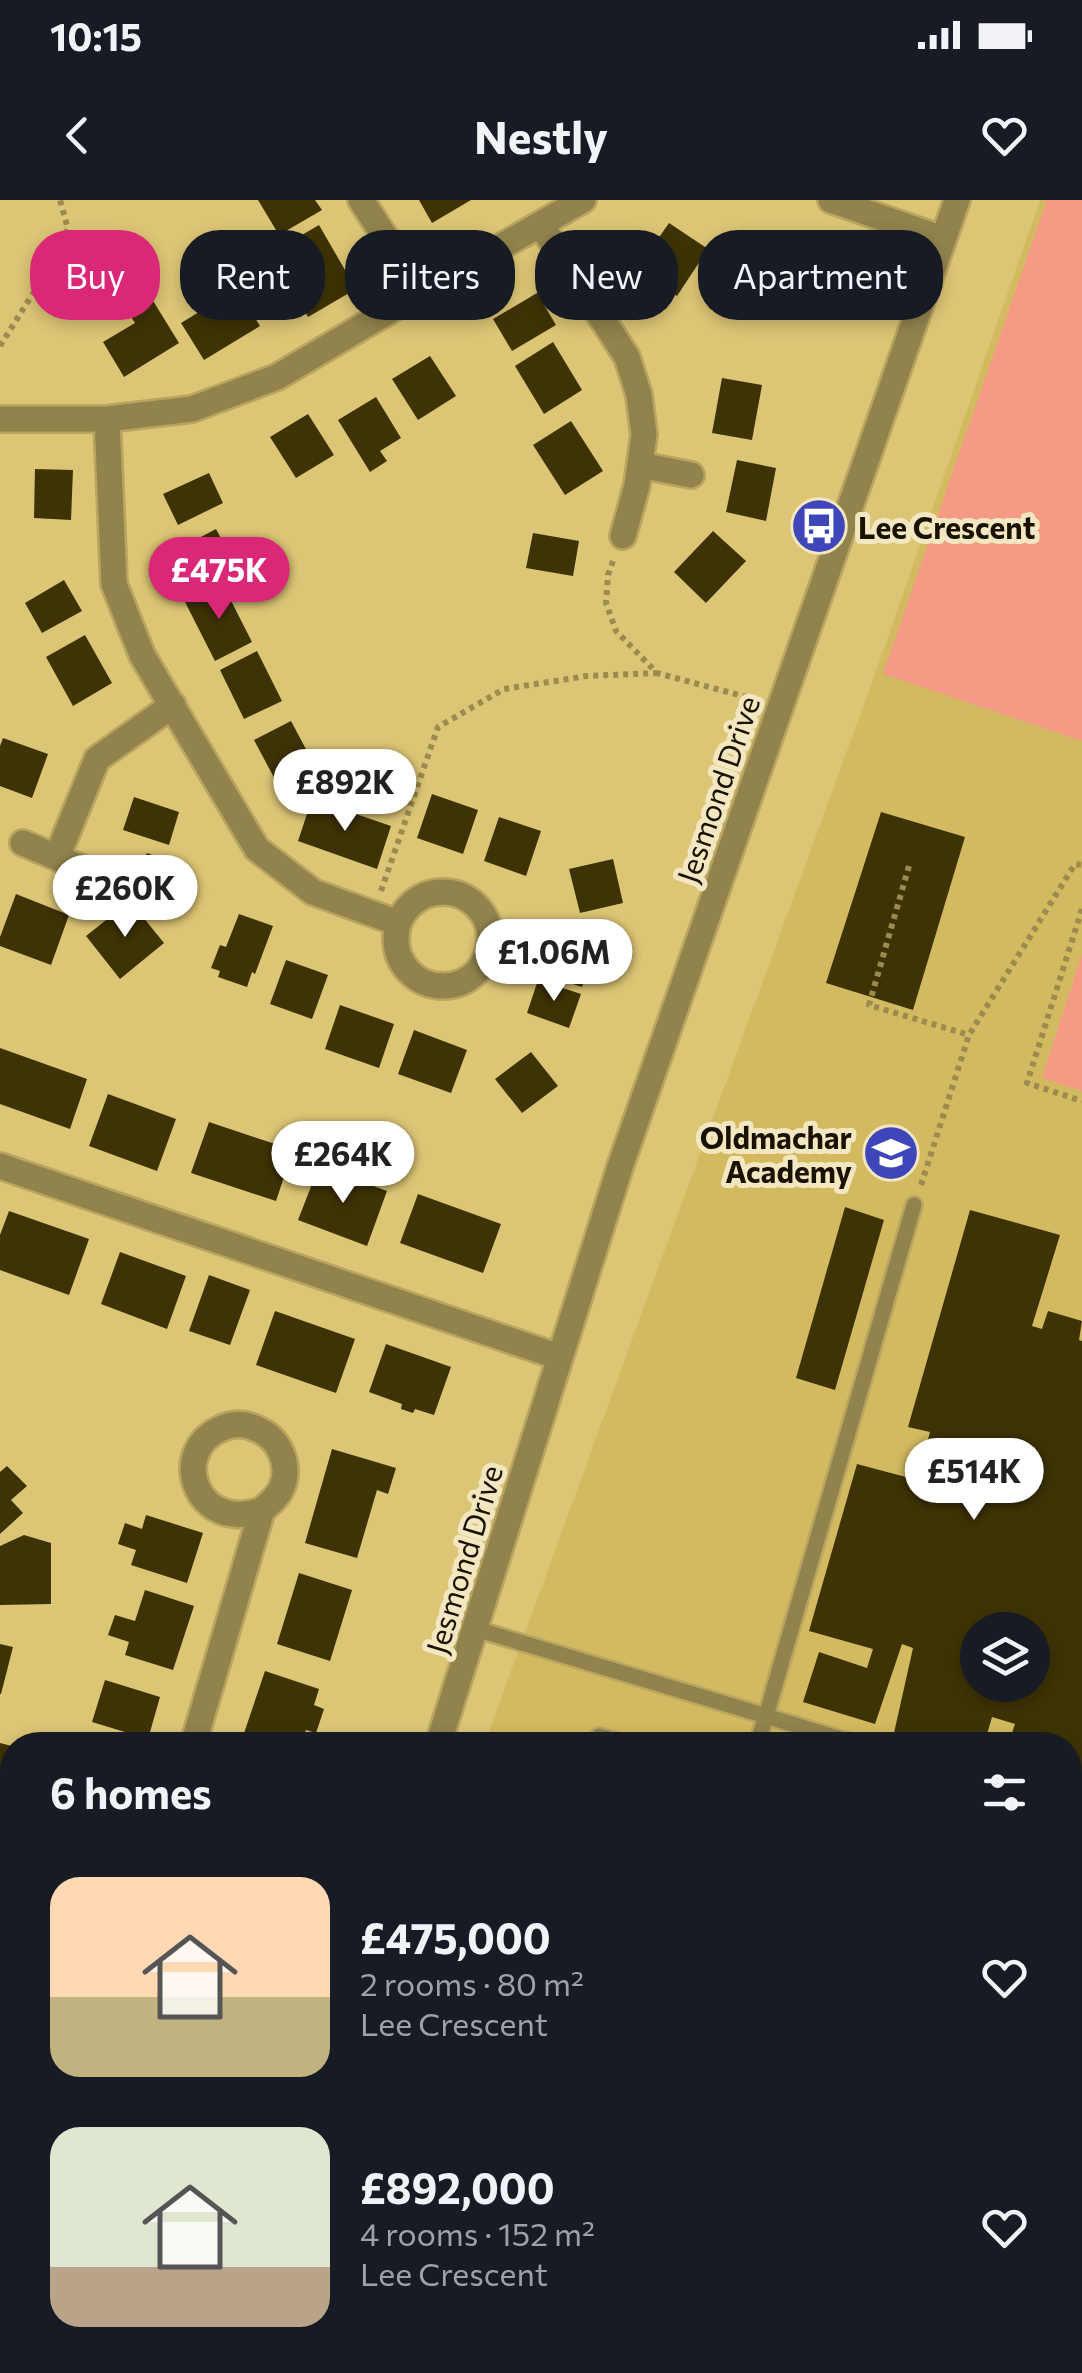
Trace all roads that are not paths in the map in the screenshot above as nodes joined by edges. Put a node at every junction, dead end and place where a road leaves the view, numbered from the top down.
1 (361, 200) edge
2 (583, 200) edge
3 (831, 200) edge
4 (958, 200) edge
5 (540, 226) junction
6 (381, 230) edge
7 (944, 239) junction
8 (515, 240) edge
9 (374, 320) edge
10 (0, 419) edge
11 (108, 419) junction
12 (640, 465) junction
13 (691, 475) dead end
14 (623, 536) road end
15 (173, 705) junction
16 (22, 843) dead end
17 (57, 857) junction
18 (90, 872) dead end
19 (398, 923) dead end
20 (0, 1166) edge
21 (914, 1206) road end
22 (558, 1357) junction
23 (262, 1510) dead end
24 (476, 1629) junction
25 (766, 1716) junction
26 (196, 1732) edge
27 (442, 1732) edge
28 (761, 1732) edge
29 (818, 1732) edge

1 - 6 street
2 - 5 street
3 - 7 street
4 - 7 street, Jesmond Drive
5 - 8 street
5 - 12 street
7 - 22 street, Jesmond Drive
9 - 11 street
10 - 11 street
11 - 15 street
12 - 13 street
12 - 14 street
15 - 17 street
15 - 19 street
16 - 17 street
17 - 18 street
20 - 22 street
21 - 25 lane
22 - 24 street, Jesmond Drive
23 - 26 street
24 - 25 lane
24 - 27 street, Jesmond Drive
25 - 28 lane
25 - 29 lane

